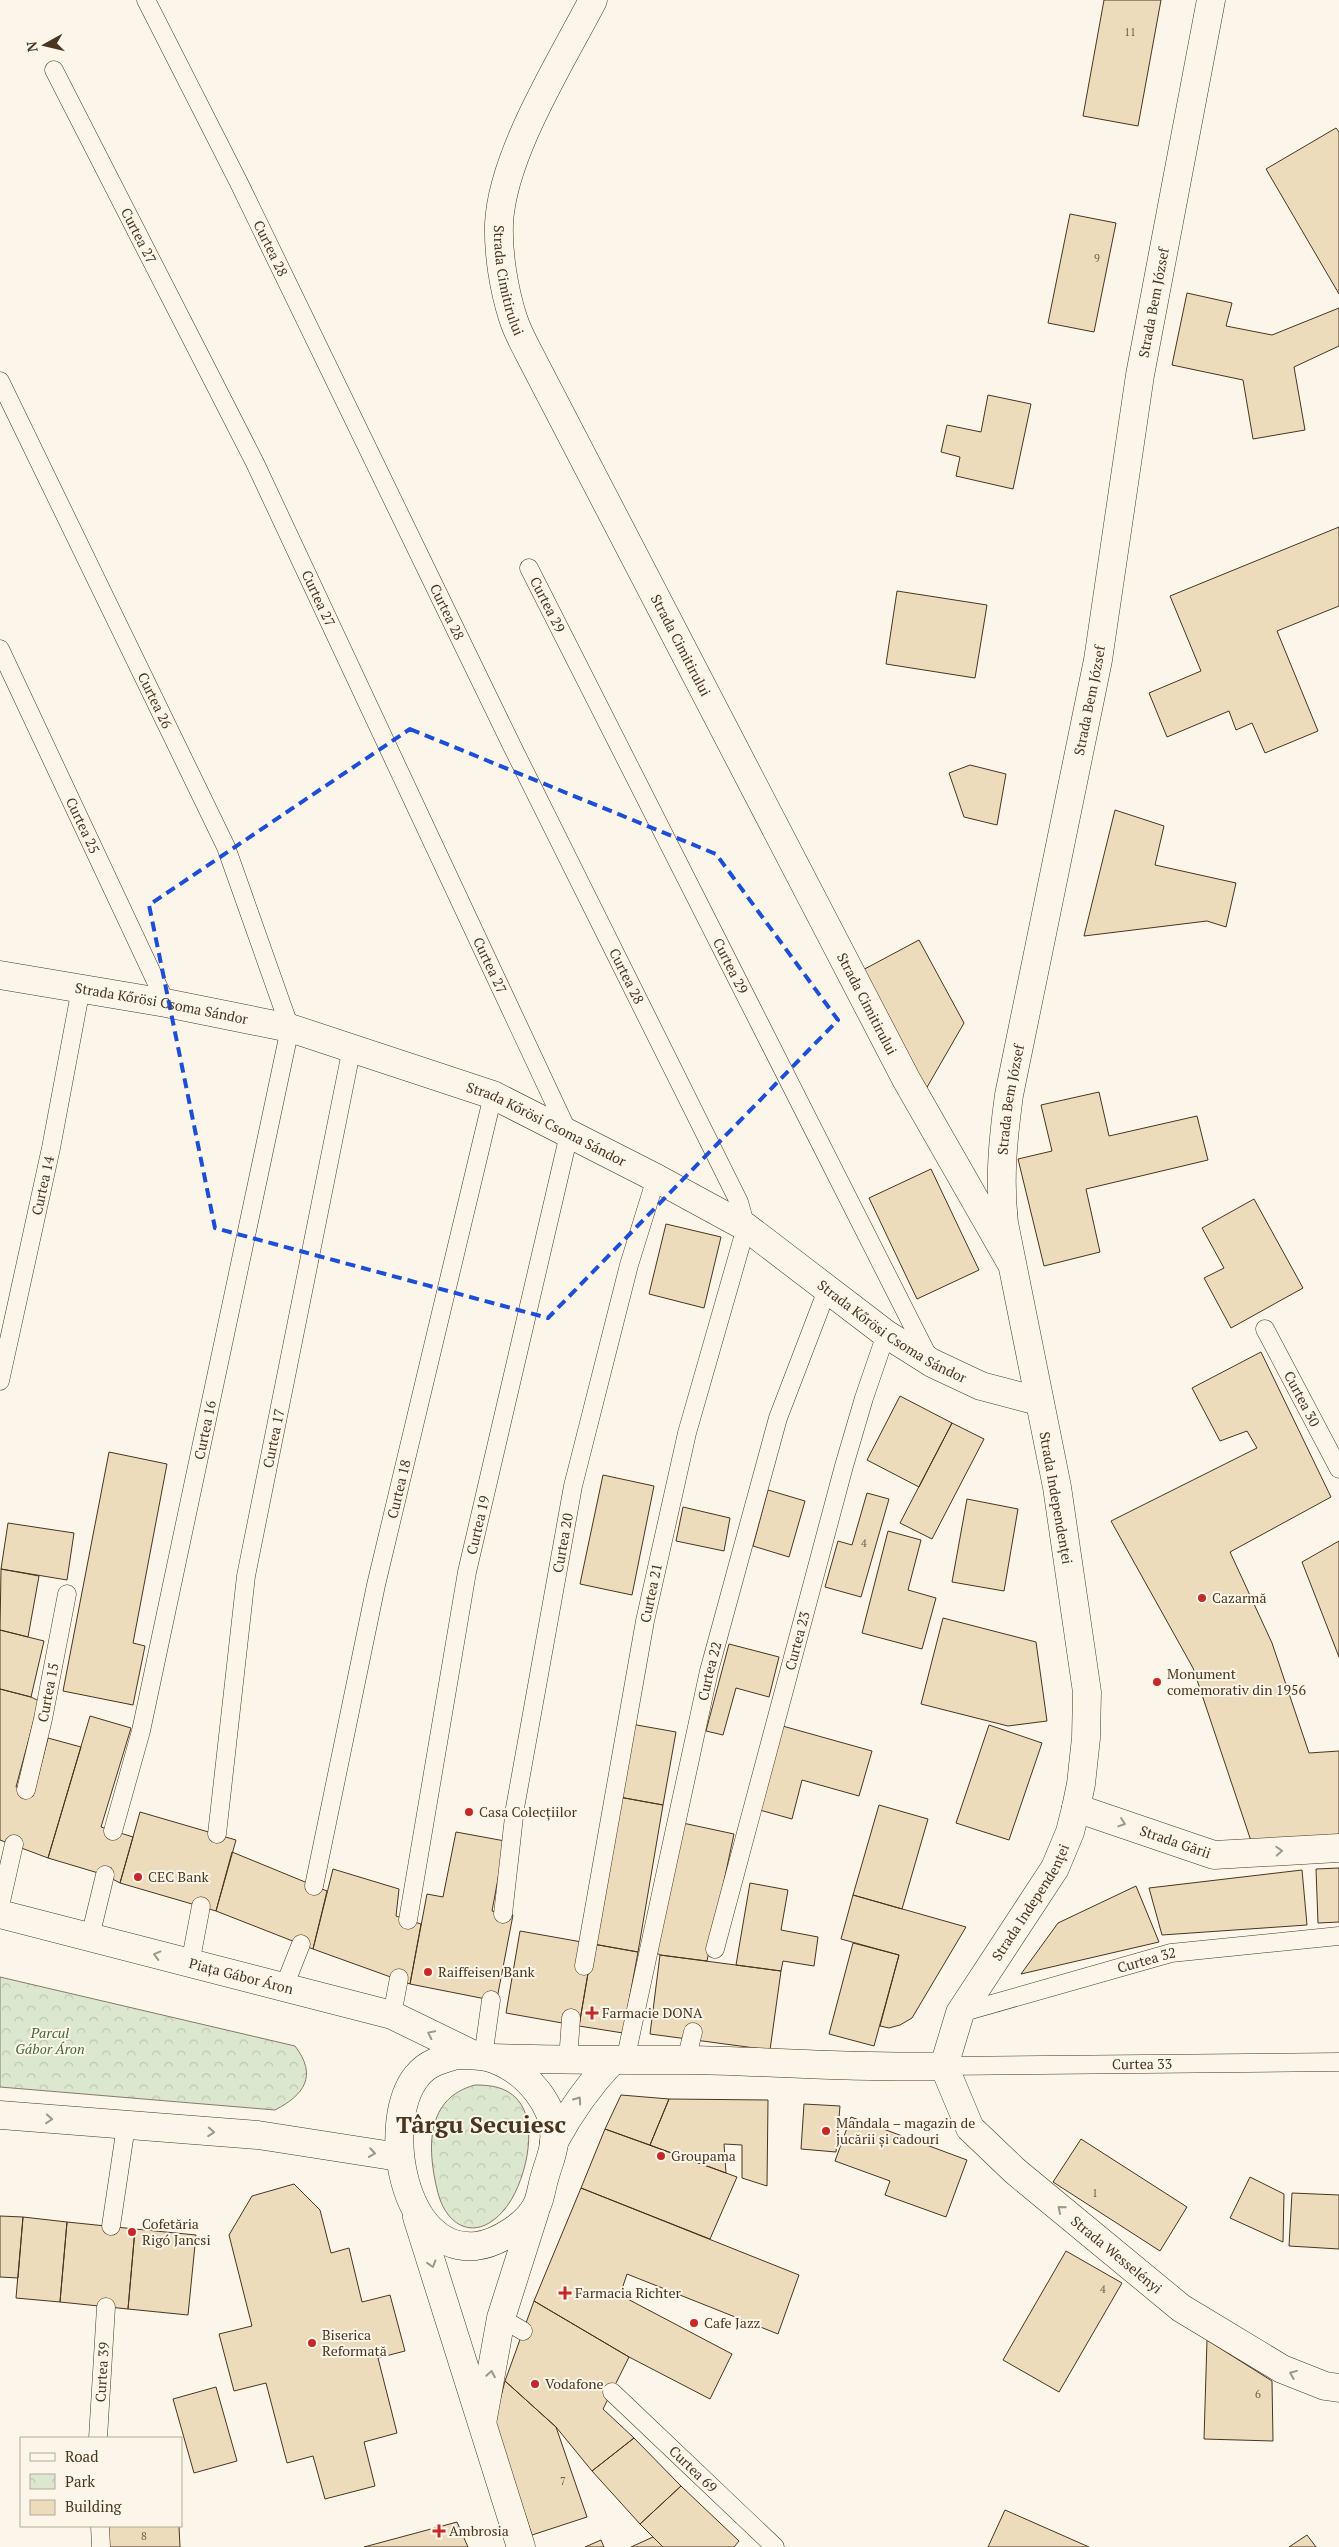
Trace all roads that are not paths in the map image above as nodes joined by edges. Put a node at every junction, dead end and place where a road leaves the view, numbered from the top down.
1 (146, 0) edge
2 (593, 0) edge
3 (1211, 0) edge
4 (54, 70) dead end
5 (0, 381) edge
6 (530, 568) dead end
7 (0, 649) edge
8 (0, 975) edge
9 (81, 988) junction
10 (166, 1004) junction
11 (290, 1028) junction
12 (352, 1047) junction
13 (493, 1095) junction
14 (569, 1134) junction
15 (656, 1178) junction
16 (746, 1227) junction
17 (1014, 1268) junction
18 (827, 1290) junction
19 (1265, 1329) dead end
20 (886, 1334) junction
21 (932, 1363) junction
22 (0, 1381) edge
23 (1038, 1401) junction
24 (1339, 1469) edge
25 (67, 1594) dead end
26 (26, 1790) dead end
27 (1076, 1808) junction
28 (113, 1831) dead end
29 (217, 1834) dead end
30 (14, 1844) dead end
31 (1339, 1848) edge
32 (105, 1875) dead end
33 (314, 1886) dead end
34 (0, 1906) edge
35 (201, 1906) dead end
36 (0, 1914) edge
37 (503, 1914) dead end
38 (408, 1920) dead end
39 (1339, 1936) edge
40 (90, 1937) junction
41 (300, 1944) dead end
42 (716, 1949) dead end
43 (190, 1964) junction
44 (584, 1966) dead end
45 (399, 1978) dead end
46 (284, 1987) junction
47 (491, 2000) dead end
48 (960, 2013) junction
49 (392, 2015) junction
50 (571, 2018) dead end
51 (693, 2032) dead end
52 (483, 2057) junction
53 (686, 2060) junction
54 (568, 2061) junction
55 (618, 2061) junction
56 (1339, 2062) edge
57 (944, 2066) junction
58 (0, 2115) edge
59 (126, 2126) junction
60 (554, 2142) junction
61 (399, 2157) junction
62 (412, 2201) junction
63 (537, 2205) junction
64 (111, 2226) dead end
65 (106, 2307) dead end
66 (1339, 2388) edge
67 (612, 2392) dead end
68 (482, 2422) junction
69 (98, 2437) edge
70 (100, 2527) edge
71 (101, 2547) edge
72 (521, 2547) edge
73 (775, 2547) edge

1 - 16 lane, Curtea 28
2 - 17 main road, Strada Cimitirului
3 - 17 main road, Strada Bem József
4 - 14 lane, Curtea 27
5 - 11 lane, Curtea 26
6 - 21 lane, Curtea 29
7 - 10 lane, Curtea 25
8 - 9 main road, Strada Kőrösi Csoma Sándor
9 - 10 main road, Strada Kőrösi Csoma Sándor
9 - 22 lane, Curtea 14
10 - 11 main road, Strada Kőrösi Csoma Sándor
11 - 12 main road, Strada Kőrösi Csoma Sándor
11 - 28 lane, Curtea 16
12 - 13 main road, Strada Kőrösi Csoma Sándor
12 - 29 lane, Curtea 17
13 - 14 main road, Strada Kőrösi Csoma Sándor
13 - 33 lane, Curtea 18
14 - 15 main road, Strada Kőrösi Csoma Sándor
14 - 38 lane, Curtea 19
15 - 16 main road, Strada Kőrösi Csoma Sándor
15 - 37 lane, Curtea 20
16 - 18 main road, Strada Kőrösi Csoma Sándor
16 - 44 lane, Curtea 21
17 - 23 main road, Strada Bem József
18 - 20 main road, Strada Kőrösi Csoma Sándor
18 - 55 lane, Curtea 22
19 - 24 lane, Curtea 30
20 - 21 main road, Strada Kőrösi Csoma Sándor
20 - 42 lane, Curtea 23
21 - 23 main road, Strada Kőrösi Csoma Sándor
23 - 27 main road, Strada Independenței
25 - 26 lane, Curtea 15
27 -> 31 main road, Strada Gării
27 - 48 main road, Strada Independenței
30 - 34 lane
32 - 40 lane
35 - 43 lane
36 - 40 main road, Piața Gábor Áron
39 - 48 lane, Curtea 32
43 -> 40 main road, Piața Gábor Áron
41 - 46 lane
43 - 46 main road, Piața Gábor Áron
45 - 49 lane
46 - 49 main road, Piața Gábor Áron
47 - 52 lane
48 - 57 main road, Strada Independenței
52 -> 49 main road, Piața Gábor Áron
50 - 54 lane
51 - 53 lane
52 - 54 main road
52 - 60 main road
52 - 61 main road
53 - 55 main road
53 - 57 main road
54 - 55 main road
60 -> 55 main road
56 - 57 lane, Curtea 33
66 -> 57 main road, Strada Wesselényi
58 -> 59 main road
59 -> 61 main road
59 - 64 lane
60 - 63 main road
61 - 62 main road
62 - 63 main road
62 -> 68 main road
68 -> 63 main road
65 - 69 lane, Curtea 39
67 - 73 lane, Curtea 69
68 - 72 main road
70 - 71 lane

